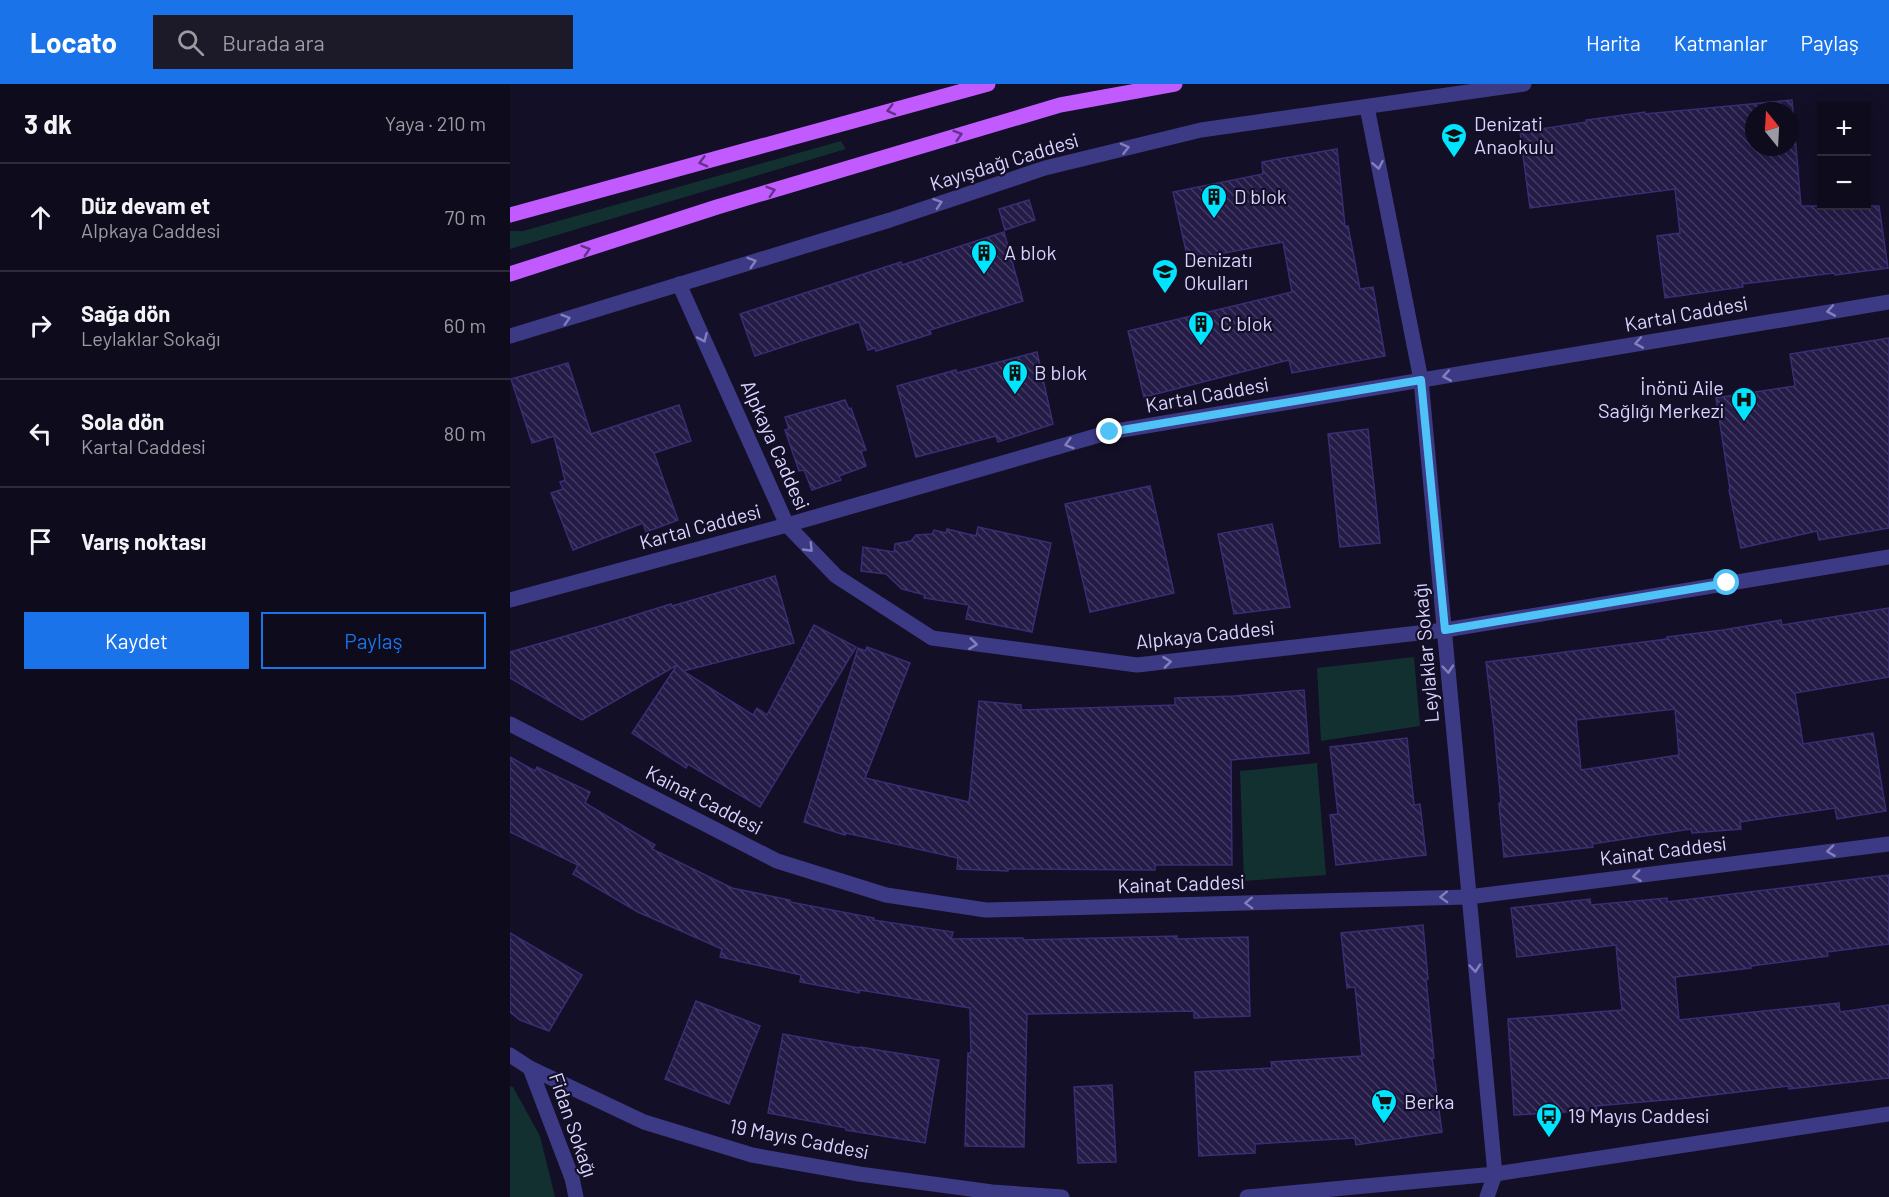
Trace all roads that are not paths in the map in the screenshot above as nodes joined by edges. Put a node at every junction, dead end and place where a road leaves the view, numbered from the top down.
1 (988, 84) edge
2 (1176, 84) edge
3 (1524, 84) edge
4 (1367, 107) junction
5 (510, 215) edge
6 (510, 274) edge
7 (679, 284) junction
8 (1889, 302) edge
9 (510, 336) edge
10 (1421, 380) junction
11 (787, 525) junction
12 (1889, 557) edge
13 (510, 600) edge
14 (1445, 630) junction
15 (510, 724) edge
16 (1889, 844) edge
17 (1468, 897) junction
18 (510, 1055) edge
19 (531, 1068) junction
20 (1889, 1114) edge
21 (1495, 1174) junction
22 (992, 1194) edge
23 (576, 1197) edge
24 (1062, 1197) edge
25 (1247, 1197) edge
26 (1487, 1197) edge

1 -> 5 main road
6 -> 2 main road, Kayışdağı Caddesi
3 - 4 street, Kayışdağı Caddesi
7 -> 4 street, Kayışdağı Caddesi
4 -> 10 street, Leylaklar Sokağı
9 -> 7 street, Kayışdağı Caddesi
7 -> 11 street, Alpkaya Caddesi
8 -> 10 street, Kartal Caddesi
10 -> 11 street, Kartal Caddesi
10 - 14 street, Leylaklar Sokağı
11 - 13 street, Kartal Caddesi
11 -> 14 street, Alpkaya Caddesi
12 - 14 street, Alpkaya Caddesi
14 -> 17 street, Leylaklar Sokağı
17 -> 15 street, Kainat Caddesi
16 -> 17 street, Kainat Caddesi
17 -> 21 street, Leylaklar Sokağı
18 - 19 street, 19 Mayıs Caddesi
19 - 22 street, 19 Mayıs Caddesi
19 - 23 street, Fidan Sokağı
20 - 21 street
21 - 25 street
21 - 26 street, Leylaklar Sokağı
22 - 24 street, 19 Mayıs Caddesi

